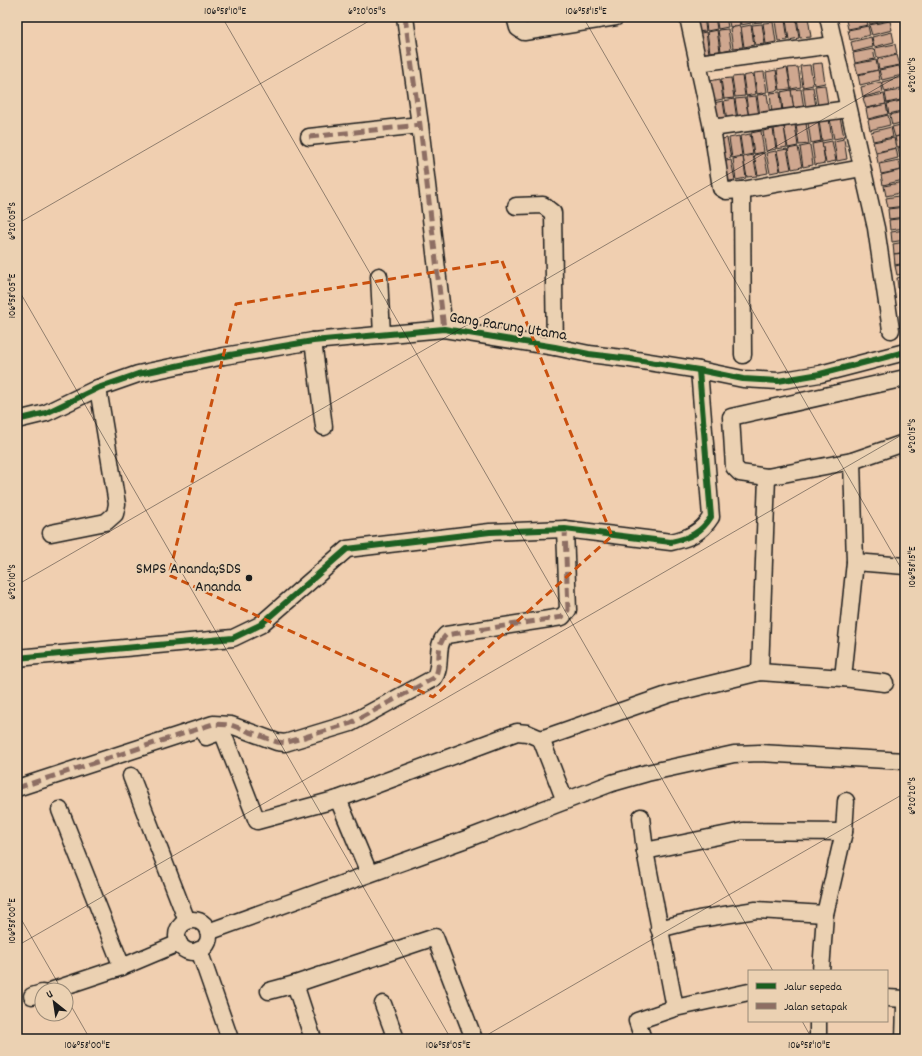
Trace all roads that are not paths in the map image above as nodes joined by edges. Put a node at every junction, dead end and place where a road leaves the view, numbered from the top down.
1 (405, 17) edge
2 (515, 17) edge
3 (616, 17) edge
4 (688, 17) edge
5 (828, 17) edge
6 (833, 45) junction
7 (698, 63) junction
8 (848, 109) junction
9 (420, 125) junction
10 (712, 128) junction
11 (309, 137) dead end
12 (862, 168) junction
13 (742, 190) junction
14 (516, 206) dead end
15 (379, 276) dead end
16 (444, 330) junction
17 (891, 330) dead end
18 (382, 335) junction
19 (313, 342) junction
20 (555, 347) junction
21 (905, 352) edge
22 (743, 355) dead end
23 (699, 370) junction
24 (905, 378) edge
25 (98, 388) junction
26 (17, 420) edge
27 (324, 427) dead end
28 (901, 444) dead end
29 (852, 461) junction
30 (767, 477) junction
31 (565, 529) junction
32 (51, 533) dead end
33 (855, 562) junction
34 (905, 566) edge
35 (17, 658) edge
36 (760, 672) junction
37 (843, 678) junction
38 (885, 683) dead end
39 (541, 739) junction
40 (172, 748) dead end
41 (905, 761) edge
42 (131, 776) dead end
43 (17, 788) edge
44 (338, 799) junction
45 (846, 800) dead end
46 (565, 801) junction
47 (60, 810) dead end
48 (640, 817) dead end
49 (844, 832) junction
50 (645, 851) junction
51 (369, 874) junction
52 (825, 914) junction
53 (187, 921) junction
54 (660, 929) junction
55 (208, 932) junction
56 (179, 943) junction
57 (199, 950) junction
58 (122, 968) junction
59 (821, 970) edge
60 (74, 983) edge
61 (295, 984) junction
62 (269, 990) dead end
63 (748, 992) edge
64 (888, 998) edge
65 (905, 999) edge
66 (383, 1004) dead end
67 (905, 1006) edge
68 (675, 1008) junction
69 (818, 1022) edge
70 (230, 1039) edge
71 (313, 1039) edge
72 (396, 1039) edge
73 (474, 1039) edge
74 (644, 1039) edge
75 (818, 1039) edge
76 (904, 1039) edge

1 - 9 street
2 - 3 street
4 - 7 street
5 - 6 street
6 - 7 street
6 - 8 street
7 - 10 street
8 - 10 street
8 - 12 street
9 - 11 street
9 - 16 street
10 - 13 street
12 - 13 street
12 - 17 street
13 - 22 street
14 - 20 street
15 - 18 street
16 - 18 street, Gang Parung Utama
16 - 20 street, Gang Parung Utama
18 - 19 street, Gang Parung Utama
19 - 25 street, Gang Parung Utama
19 - 27 street
20 - 23 street, Gang Parung Utama
21 - 23 street, Gang Parung Utama
23 - 31 street
24 - 30 street
25 - 26 street, Gang Parung Utama
25 - 32 street
28 - 29 street
29 - 30 street
29 - 33 street
30 - 36 street
31 - 35 street
31 - 43 street
33 - 34 street
33 - 37 street
36 - 37 street
36 - 39 street
37 - 38 street
39 - 44 street
39 - 46 street
40 - 44 street
41 - 46 street
42 - 53 street
44 - 51 street
45 - 49 street
46 - 51 street
47 - 58 street
48 - 50 street
49 - 50 street
49 - 52 street
50 - 54 street
51 - 55 street
52 - 54 street
52 - 59 street
53 - 55 street
53 - 56 street
54 - 68 street
55 - 57 street
56 - 57 street
56 - 58 street
57 - 70 street
58 - 60 street
61 - 62 street
61 - 71 street
61 - 73 street
63 - 68 street
64 - 65 street
66 - 72 street
67 - 76 street
68 - 74 street
69 - 75 street

